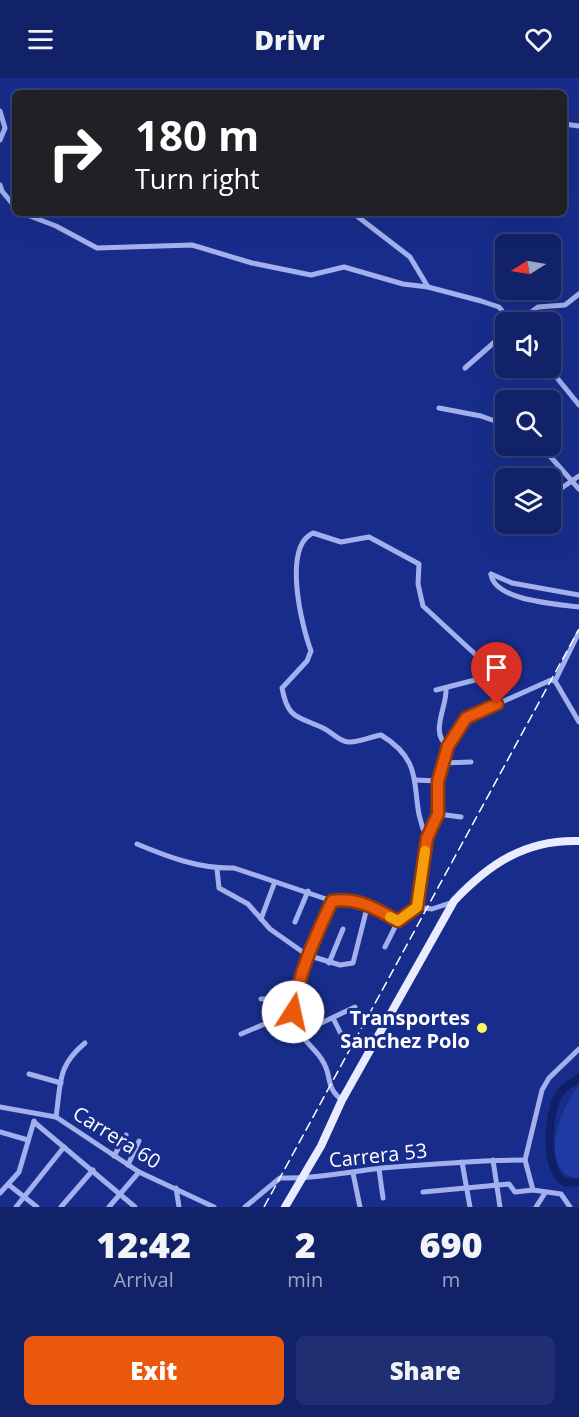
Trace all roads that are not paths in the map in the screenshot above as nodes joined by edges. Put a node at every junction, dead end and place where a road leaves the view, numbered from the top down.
1 (0, 111) edge
2 (0, 140) edge
3 (0, 185) edge
4 (12, 203) edge
5 (30, 216) edge
6 (357, 216) edge
7 (428, 286) junction
8 (579, 294) edge
9 (502, 312) edge
10 (531, 312) edge
11 (495, 342) edge
12 (465, 368) dead end
13 (557, 378) edge
14 (579, 405) edge
15 (439, 408) dead end
16 (495, 421) edge
17 (550, 456) edge
18 (579, 476) edge
19 (572, 482) junction
20 (561, 489) edge
21 (579, 489) edge
22 (579, 595) edge
23 (579, 607) edge
24 (579, 632) edge
25 (555, 681) junction
26 (446, 689) junction
27 (436, 690) dead end
28 (579, 722) edge
29 (448, 746) junction
30 (471, 762) dead end
31 (443, 763) junction
32 (415, 780) junction
33 (438, 781) junction
34 (438, 814) junction
35 (461, 817) dead end
36 (427, 838) junction
37 (579, 840) edge
38 (137, 843) dead end
39 (217, 869) junction
40 (274, 884) junction
41 (308, 891) junction
42 (332, 901) junction
43 (454, 901) junction
44 (368, 904) junction
45 (417, 907) junction
46 (261, 920) junction
47 (398, 921) junction
48 (295, 922) dead end
49 (343, 929) dead end
50 (385, 947) dead end
51 (307, 955) junction
52 (329, 963) junction
53 (295, 998) junction
54 (261, 999) dead end
55 (355, 1007) dead end
56 (313, 1010) dead end
57 (293, 1012) junction
58 (333, 1018) junction
59 (317, 1025) junction
60 (241, 1035) dead end
61 (302, 1035) junction
62 (342, 1036) dead end
63 (85, 1043) dead end
64 (579, 1049) edge
65 (29, 1074) dead end
66 (61, 1083) junction
67 (342, 1100) junction
68 (0, 1107) edge
69 (36, 1113) junction
70 (56, 1117) junction
71 (34, 1122) junction
72 (0, 1132) edge
73 (126, 1135) dead end
74 (28, 1140) junction
75 (139, 1141) dead end
76 (64, 1147) junction
77 (114, 1156) junction
78 (493, 1160) junction
79 (525, 1160) junction
80 (462, 1162) junction
81 (128, 1165) junction
82 (379, 1169) junction
83 (93, 1170) junction
84 (139, 1172) junction
85 (353, 1173) junction
86 (299, 1180) junction
87 (9, 1185) junction
88 (496, 1185) junction
89 (466, 1187) junction
90 (176, 1188) junction
91 (533, 1190) junction
92 (423, 1192) dead end
93 (0, 1193) edge
94 (545, 1193) junction
95 (120, 1194) junction
96 (24, 1197) junction
97 (383, 1198) dead end
98 (16, 1207) edge
99 (37, 1207) edge
100 (62, 1207) edge
101 (109, 1207) edge
102 (135, 1207) edge
103 (179, 1207) edge
104 (214, 1207) edge
105 (245, 1207) edge
106 (285, 1207) edge
107 (360, 1207) edge
108 (470, 1207) edge
109 (500, 1207) edge
110 (536, 1207) edge
111 (570, 1207) edge

1 - 2 street
3 - 4 street
5 - 7 street
6 - 7 street
7 - 9 street
8 - 10 street
11 - 12 street
13 - 14 street
15 - 16 street
17 - 19 street
18 - 19 street
19 - 20 street
19 - 21 street
22 - 23 street
24 - 25 street
25 - 28 street
25 - 29 street
26 - 27 street
26 - 29 street
26 - 32 street
29 - 31 street
30 - 31 street
31 - 33 street
32 - 33 street
32 - 36 street
33 - 34 street
34 - 35 street
34 - 36 street
36 - 45 street
37 - 43 main road
38 - 39 street
39 - 40 street
39 - 46 street
40 - 41 street
40 - 46 street
41 - 42 street
41 - 48 street
42 - 44 street
42 - 51 street
43 - 45 street
43 - 67 main road
44 - 47 street
44 - 52 street
45 - 47 street
46 - 51 street
47 - 50 street
49 - 52 street
51 - 52 street
51 - 53 street
53 - 54 street
53 - 57 street
55 - 58 street
56 - 59 street
57 - 60 street
57 - 61 street
58 - 59 street
58 - 62 street
59 - 61 street
61 - 67 street
63 - 66 street
64 - 79 street
65 - 66 street
66 - 70 street
67 - 86 main road
68 - 69 street, Carrera 60
69 - 70 street, Carrera 60
69 - 71 street
70 - 77 street, Carrera 60
71 - 74 street
71 - 76 street
72 - 74 street
73 - 77 street
74 - 87 street
75 - 81 street
76 - 83 street
76 - 96 street
77 - 81 street, Carrera 60
78 - 79 street, Carrera 53
78 - 80 street, Carrera 53
78 - 88 street
79 - 91 street
80 - 82 street, Carrera 53
80 - 89 street
81 - 84 street, Carrera 60
82 - 85 street, Carrera 53
82 - 97 street
83 - 95 street
83 - 100 street
84 - 90 street, Carrera 60
84 - 95 street
85 - 86 street, Carrera 53
85 - 107 street
86 - 105 street, Carrera 53
86 - 106 main road
87 - 93 street
87 - 96 street
88 - 89 street
88 - 91 street
88 - 109 street
89 - 92 street
89 - 108 street
90 - 103 street
90 - 104 street, Carrera 60
91 - 94 street
94 - 110 street
94 - 111 street
95 - 101 street
95 - 102 street
96 - 98 street
96 - 99 street

